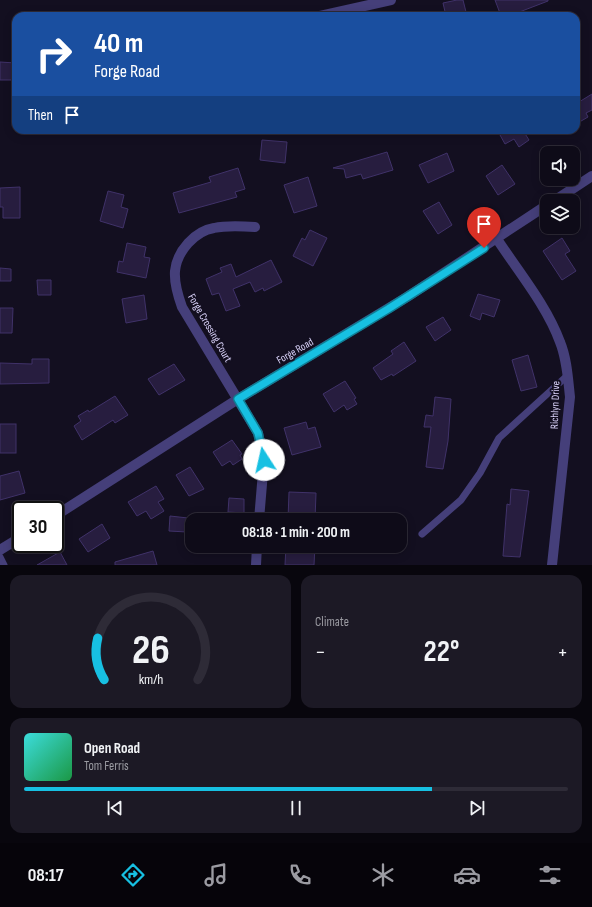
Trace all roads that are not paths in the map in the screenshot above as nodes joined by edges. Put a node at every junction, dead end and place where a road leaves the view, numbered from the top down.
1 (391, 0) edge
2 (338, 12) edge
3 (592, 176) edge
4 (565, 194) edge
5 (540, 210) edge
6 (255, 228) dead end
7 (497, 239) junction
8 (568, 375) junction
9 (238, 399) junction
10 (64, 510) edge
11 (260, 513) edge
12 (422, 534) dead end
13 (12, 543) edge
14 (0, 550) edge
15 (257, 553) edge
16 (0, 557) edge
17 (4, 565) edge
18 (256, 565) edge
19 (552, 565) edge

1 - 2 street
3 - 4 street
5 - 7 street, Forge Road
6 - 9 street, Forge Crossing Court
7 - 8 street, Richlyn Drive
7 - 9 street, Forge Road
8 - 12 lane
8 - 19 street, Richlyn Drive
9 - 10 street, Forge Road
9 - 11 street, Forge Crossing Court
13 - 14 street
15 - 18 street
16 - 17 lane

